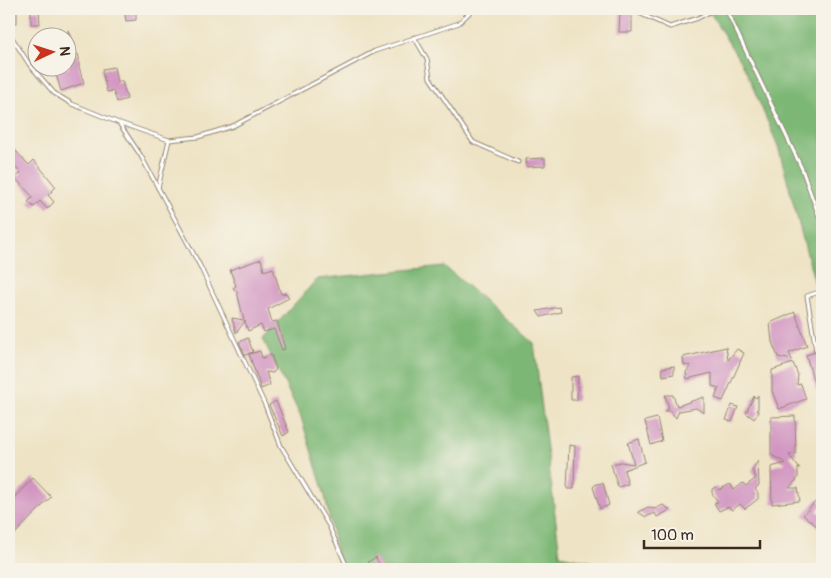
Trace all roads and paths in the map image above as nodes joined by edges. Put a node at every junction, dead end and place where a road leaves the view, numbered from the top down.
1 (473, 9) edge
2 (630, 9) edge
3 (715, 9) edge
4 (726, 9) edge
5 (9, 33) edge
6 (414, 37) junction
7 (119, 123) junction
8 (169, 140) junction
9 (518, 162) dead end
10 (158, 189) junction
11 (822, 224) edge
12 (822, 291) edge
13 (816, 350) dead end
14 (348, 569) edge

1 - 6 lane
2 - 3 lane
4 - 11 lane
5 - 7 lane
6 - 8 lane
6 - 9 lane
7 - 8 lane
7 - 10 lane
8 - 10 lane
10 - 14 lane
12 - 13 lane

